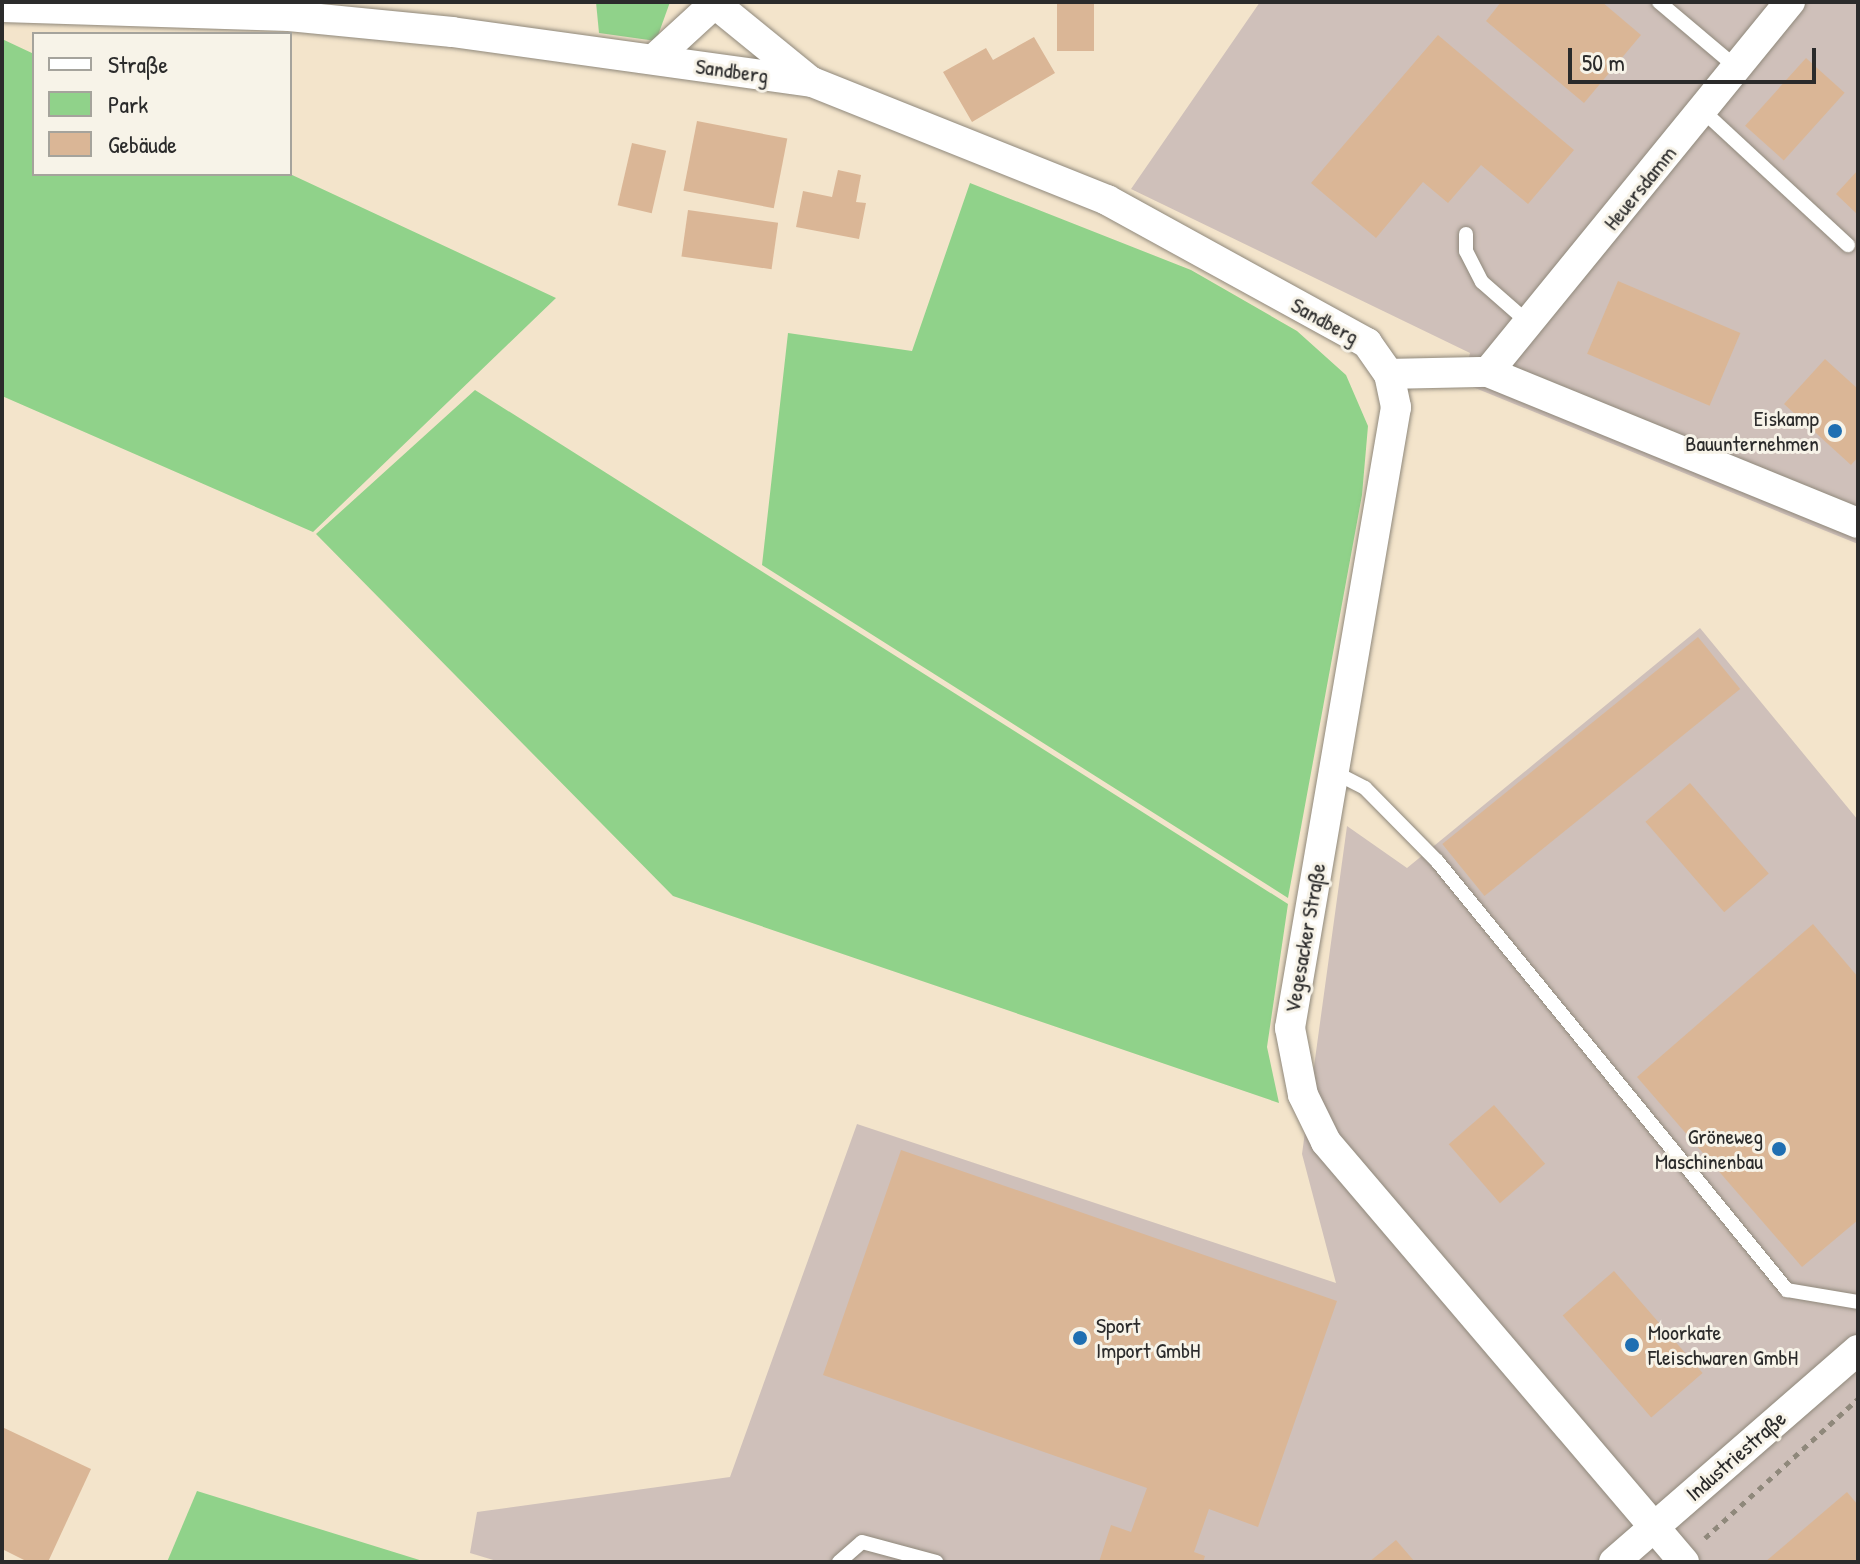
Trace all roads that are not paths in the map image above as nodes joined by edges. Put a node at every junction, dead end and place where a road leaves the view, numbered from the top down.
1 (1659, 2) edge
2 (1790, 2) edge
3 (714, 3) edge
4 (2, 7) edge
5 (654, 59) junction
6 (1737, 68) junction
7 (812, 82) junction
8 (1702, 110) junction
9 (1466, 234) dead end
10 (1848, 245) dead end
11 (1530, 324) junction
12 (1488, 372) junction
13 (1389, 374) junction
14 (1858, 523) edge
15 (1334, 772) junction
16 (1858, 1302) edge
17 (1858, 1350) edge
18 (1656, 1525) junction
19 (1683, 1561) edge
20 (839, 1562) edge
21 (936, 1562) edge
22 (1614, 1562) edge

1 - 6 lane
2 - 6 street, Heuersdamm
3 - 5 street
3 - 7 street
4 - 5 street, Sandberg
5 - 7 street, Sandberg
6 - 8 street, Heuersdamm
7 - 13 street, Sandberg
8 - 10 lane
8 - 11 street, Heuersdamm
9 - 11 lane
11 - 12 street, Heuersdamm
12 - 13 street
12 - 14 street
13 - 15 street, Vegesacker Straße
15 - 16 lane
15 - 18 street, Vegesacker Straße
17 - 18 street, Industriestraße
18 - 19 street, Vegesacker Straße
18 - 22 street, Industriestraße
20 - 21 lane

